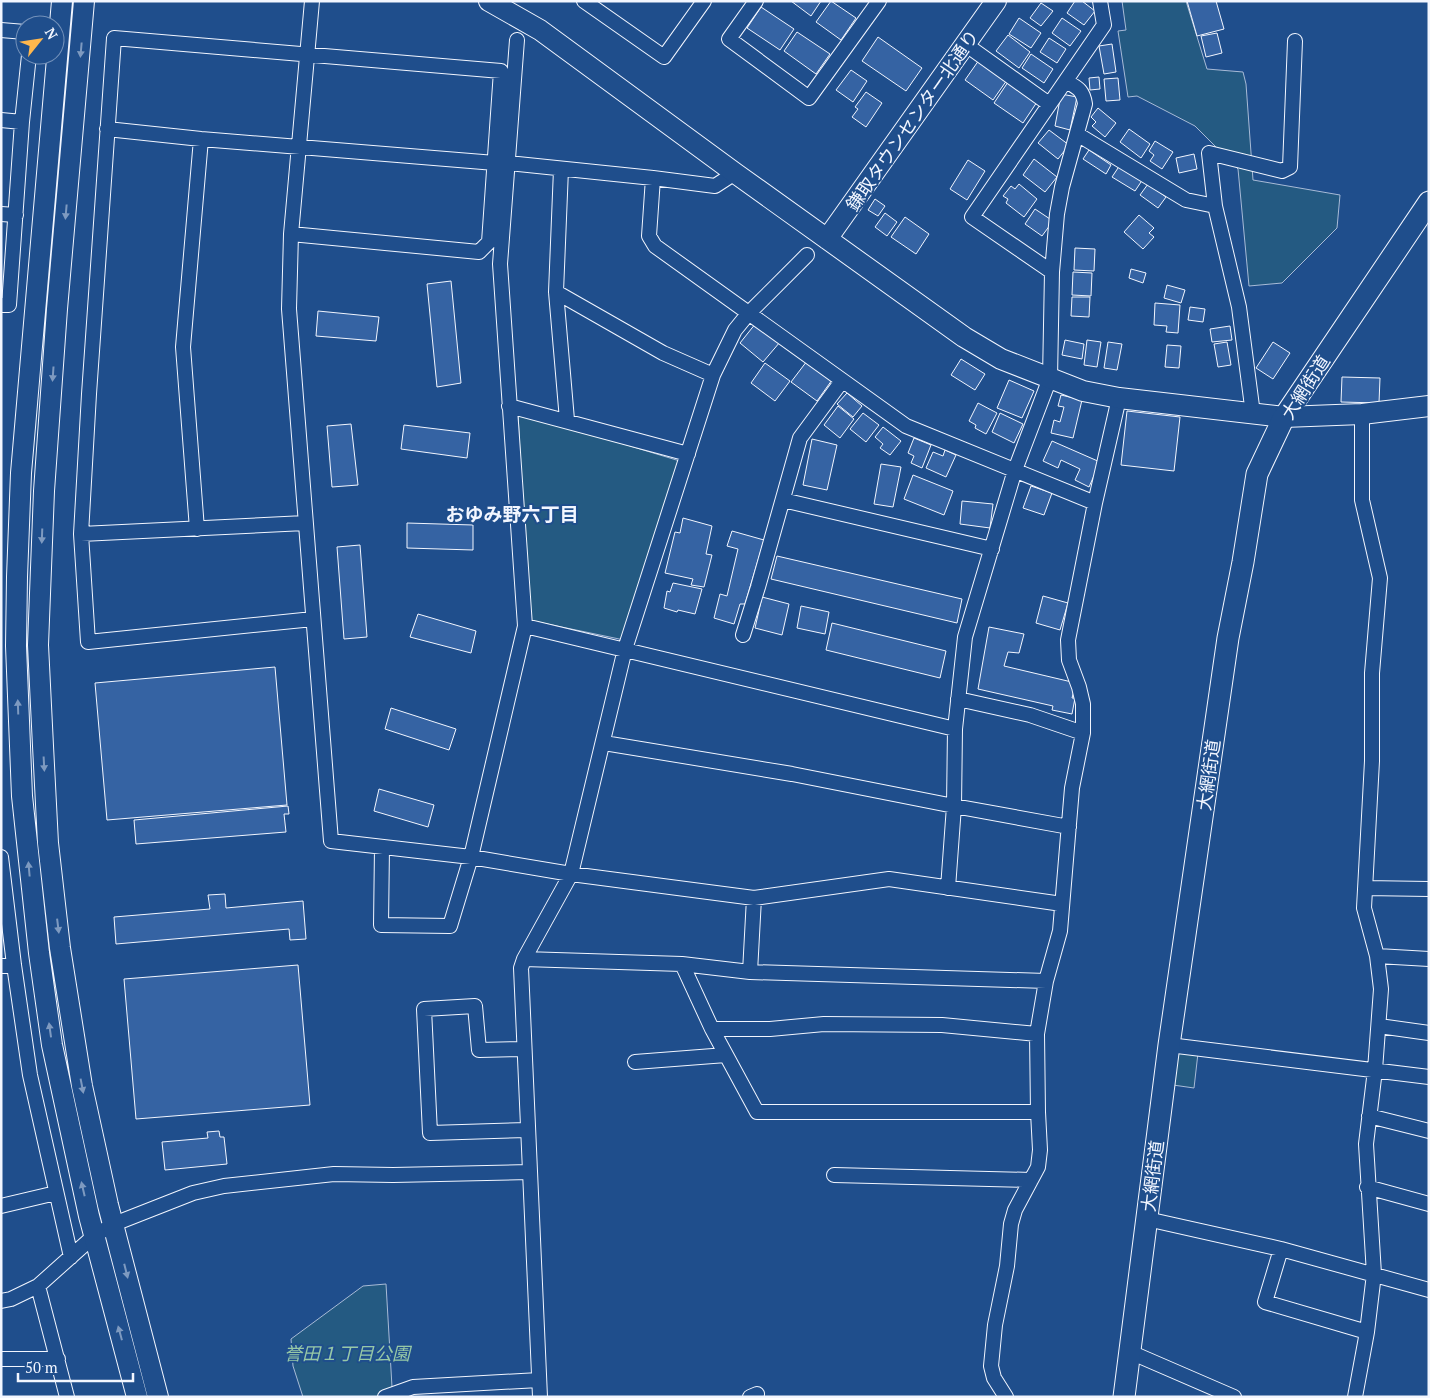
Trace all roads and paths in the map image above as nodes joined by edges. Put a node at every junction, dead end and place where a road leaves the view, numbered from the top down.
1 (62, 1) edge
2 (84, 1) edge
3 (312, 1) edge
4 (584, 1) edge
5 (704, 1) edge
6 (756, 1) edge
7 (879, 1) edge
8 (996, 1) edge
9 (1100, 1) edge
10 (497, 3) edge
11 (1, 30) edge
12 (15, 31) edge
13 (517, 40) dead end
14 (1295, 41) dead end
15 (965, 44) junction
16 (307, 56) junction
17 (27, 65) edge
18 (1066, 81) junction
19 (1049, 104) junction
20 (1, 120) edge
21 (22, 122) junction
22 (107, 130) junction
23 (1077, 134) junction
24 (201, 139) junction
25 (298, 147) junction
26 (501, 163) junction
27 (561, 169) junction
28 (735, 173) junction
29 (653, 178) junction
30 (1429, 202) edge
31 (1216, 206) junction
32 (1, 214) edge
33 (16, 215) junction
34 (291, 234) junction
35 (827, 238) junction
36 (807, 255) dead end
37 (1052, 272) junction
38 (556, 292) junction
39 (1, 305) edge
40 (748, 314) junction
41 (713, 375) junction
42 (1050, 378) junction
43 (842, 381) junction
44 (1119, 398) junction
45 (509, 406) junction
46 (1429, 406) edge
47 (1253, 414) junction
48 (1362, 414) junction
49 (1284, 416) junction
50 (566, 420) junction
51 (688, 454) junction
52 (1015, 470) junction
53 (783, 500) junction
54 (1095, 503) junction
55 (305, 523) junction
56 (197, 529) junction
57 (81, 534) junction
58 (992, 548) junction
59 (313, 619) junction
60 (525, 626) junction
61 (743, 634) dead end
62 (9, 646) edge
63 (626, 649) junction
64 (958, 699) junction
65 (955, 729) junction
66 (1083, 733) junction
67 (604, 743) junction
68 (954, 806) junction
69 (1069, 827) junction
70 (382, 847) junction
71 (1, 857) edge
72 (471, 857) junction
73 (571, 874) junction
74 (948, 888) junction
75 (1365, 888) junction
76 (1429, 889) edge
77 (754, 898) junction
78 (1062, 904) junction
79 (1377, 956) junction
80 (524, 959) junction
81 (1429, 959) edge
82 (682, 964) junction
83 (8, 966) edge
84 (750, 972) junction
85 (1046, 981) junction
86 (1379, 1026) junction
87 (712, 1029) junction
88 (1429, 1033) edge
89 (1037, 1034) junction
90 (1169, 1045) junction
91 (524, 1048) junction
92 (726, 1056) junction
93 (635, 1062) dead end
94 (1375, 1070) junction
95 (1429, 1078) edge
96 (1038, 1112) junction
97 (1369, 1116) junction
98 (527, 1130) junction
99 (1429, 1131) edge
100 (529, 1172) junction
101 (834, 1175) dead end
102 (1031, 1180) junction
103 (1367, 1187) junction
104 (56, 1193) junction
105 (1429, 1204) edge
106 (1, 1206) edge
107 (1146, 1219) junction
108 (114, 1224) junction
109 (94, 1236) junction
110 (1281, 1249) junction
111 (71, 1256) junction
112 (1374, 1274) junction
113 (38, 1286) junction
114 (1429, 1290) edge
115 (1, 1301) edge
116 (1366, 1332) junction
117 (1130, 1352) junction
118 (1, 1359) edge
119 (58, 1359) junction
120 (539, 1380) junction
121 (67, 1397) edge
122 (137, 1397) edge
123 (158, 1397) edge
124 (386, 1397) edge
125 (540, 1397) edge
126 (1006, 1397) edge
127 (1124, 1397) edge
128 (1234, 1397) edge
129 (1355, 1397) edge

1 - 62 street
2 -> 108 street
3 - 16 street
4 - 5 street
6 - 7 street
8 - 15 street, 鎌取タウンセンター北通り
9 - 18 street
10 - 28 street
11 - 12 street
13 - 26 street
14 - 31 street
15 - 19 street
15 - 35 street, 鎌取タウンセンター北通り
16 - 22 street
16 - 25 street
16 - 26 street
17 - 21 street
18 - 19 street
18 - 23 street
19 - 37 street
20 - 21 street
21 - 33 street
22 - 24 street
22 - 57 street
23 - 31 street
23 - 37 street
24 - 25 street
24 - 56 street
25 - 26 street
25 - 34 street
26 - 27 street
26 - 34 street
26 - 45 street
27 - 29 street
27 - 38 street
28 - 29 street
28 - 35 street
29 - 40 street
30 - 49 main road, 大網街道
31 - 47 street
32 - 33 street
33 - 39 street
34 - 55 street
35 - 42 street
36 - 40 street
37 - 42 street
38 - 41 street
38 - 50 street
40 - 41 street
40 - 43 street
41 - 51 street
42 - 44 street
42 - 52 street
43 - 52 street
43 - 53 street
44 - 47 street
44 - 54 street
45 - 50 street
45 - 60 street
46 - 48 street
47 - 49 street
48 - 49 street
48 - 75 street
49 - 90 main road, 大網街道
50 - 51 street
51 - 63 street
52 - 54 street
52 - 58 street
53 - 58 street
53 - 61 street
54 - 66 street
55 - 56 street
55 - 59 street
56 - 57 street
57 - 59 street
58 - 64 street
59 - 70 street
60 - 63 street
60 - 72 street
109 -> 62 street
63 - 65 street
63 - 67 street
64 - 65 street
64 - 66 street
65 - 68 street
66 - 69 street
67 - 68 street
67 - 73 street
68 - 69 street
68 - 74 street
69 - 78 street
70 - 72 street
70 - 72 street
71 - 83 street
72 - 73 street
73 - 77 street
73 - 80 street
74 - 77 street
74 - 78 street
75 - 76 street
75 - 79 street
77 - 84 street
78 - 85 street
79 - 81 street
79 - 86 street
80 - 82 street
80 - 91 street
82 - 84 street
82 - 87 street
83 - 104 street
84 - 85 street
85 - 89 street
86 - 88 street
86 - 94 street
87 - 89 street
87 - 92 street
89 - 96 street
90 - 94 street
90 - 107 main road, 大網街道
91 - 98 street
91 - 98 street
92 - 93 street
92 - 96 street
94 - 95 street
94 - 97 street
96 - 102 street
97 - 99 street
97 - 103 street
98 - 100 street
100 - 108 street
100 - 120 street
101 - 102 street
102 - 126 street
103 - 105 street
103 - 112 street
104 - 106 street
104 - 111 street
107 - 110 street
107 - 117 main road, 大網街道
108 - 109 street
108 -> 123 street
109 - 111 street
122 -> 109 street
110 - 112 street
110 - 116 street
111 - 113 street
112 - 114 street
112 - 116 street
113 - 115 street
113 - 119 street
116 - 129 street
117 - 127 main road, 大網街道
117 - 128 street
118 - 119 street
119 - 121 street
120 - 124 street
120 - 125 street

